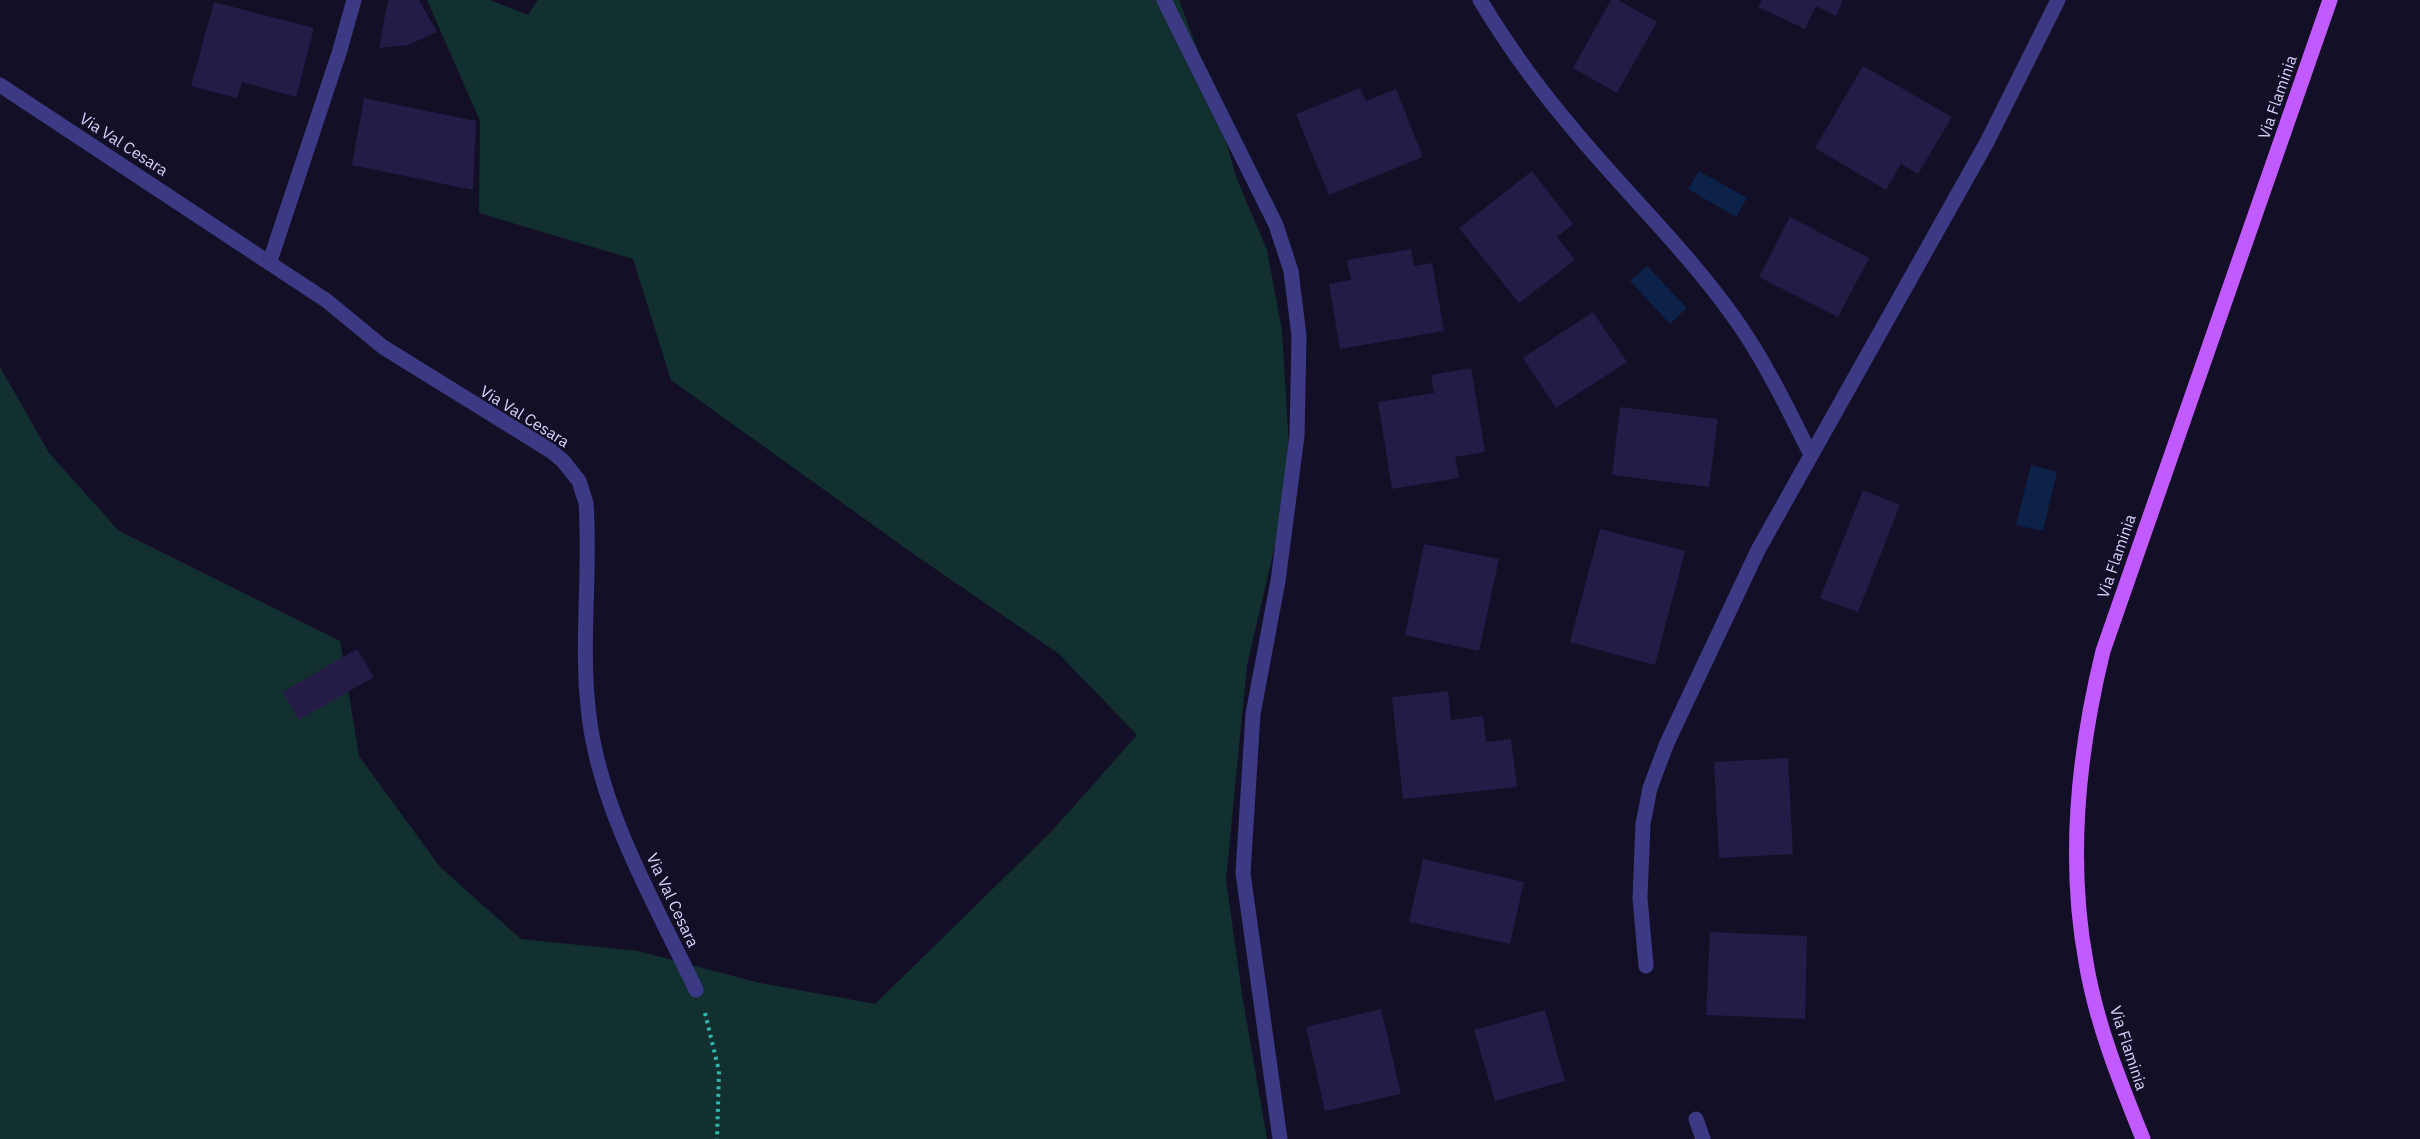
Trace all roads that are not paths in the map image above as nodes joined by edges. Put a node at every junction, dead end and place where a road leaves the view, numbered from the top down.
1 (354, 0) edge
2 (1164, 0) edge
3 (1480, 0) edge
4 (2058, 0) edge
5 (2330, 0) edge
6 (0, 85) edge
7 (270, 261) junction
8 (1811, 454) junction
9 (1646, 966) dead end
10 (696, 990) road end
11 (1696, 1119) dead end
12 (1280, 1139) edge
13 (1703, 1139) edge
14 (2143, 1139) edge

1 - 7 street
2 - 12 street
3 - 8 street
4 - 8 street
5 - 14 main road, Via Flaminia
6 - 7 street, Via Val Cesara
7 - 10 street, Via Val Cesara
8 - 9 street
11 - 13 street

